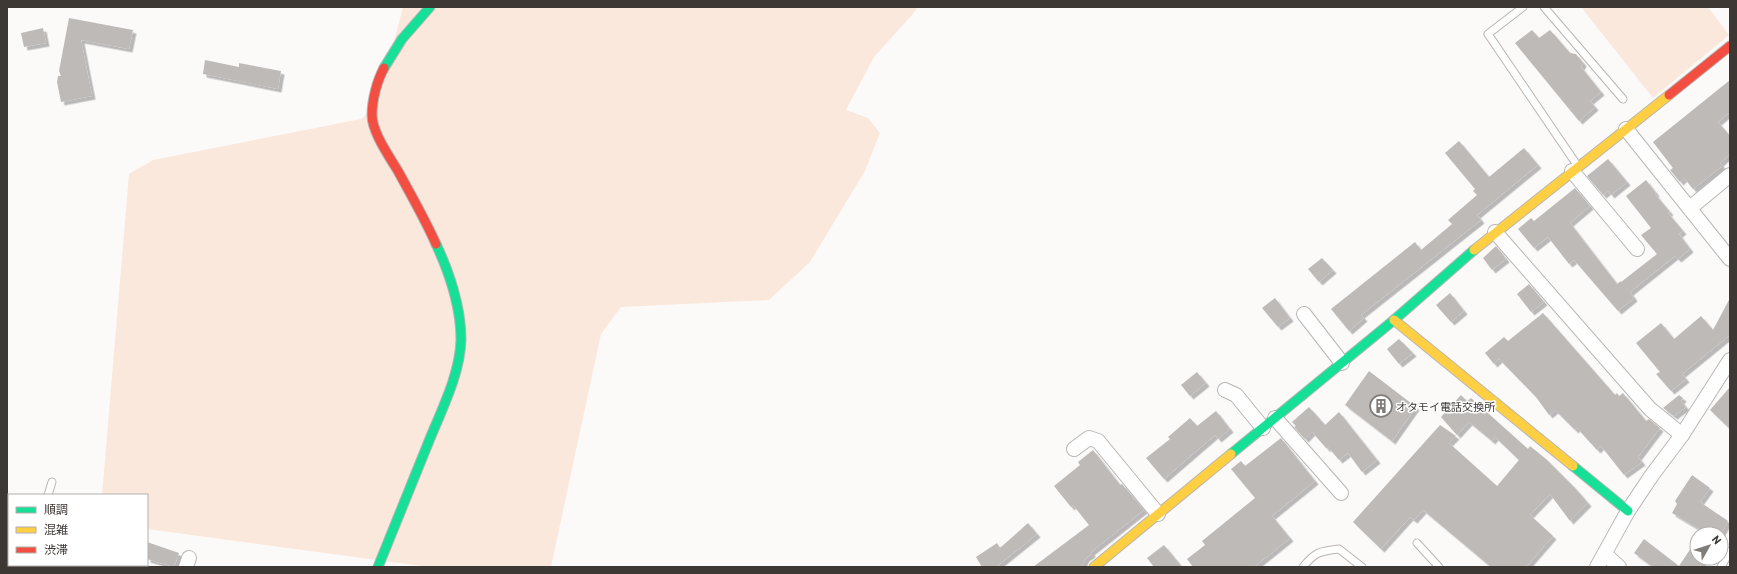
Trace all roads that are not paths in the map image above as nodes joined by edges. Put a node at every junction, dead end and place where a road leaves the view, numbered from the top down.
1 (430, 7) edge
2 (1523, 7) edge
3 (1544, 7) edge
4 (1730, 46) edge
5 (1622, 99) dead end
6 (1626, 129) junction
7 (1575, 169) junction
8 (1730, 175) edge
9 (1690, 208) junction
10 (1495, 232) junction
11 (1637, 249) dead end
12 (1730, 259) edge
13 (1304, 314) dead end
14 (1394, 320) junction
15 (1730, 360) edge
16 (1342, 363) junction
17 (1225, 390) dead end
18 (1275, 418) junction
19 (1263, 428) junction
20 (1682, 435) junction
21 (1074, 449) dead end
22 (52, 482) dead end
23 (1341, 493) dead end
24 (48, 494) edge
25 (1628, 511) junction
26 (1158, 514) junction
27 (1417, 543) dead end
28 (1730, 551) edge
29 (1605, 554) junction
30 (378, 567) edge
31 (1094, 567) edge
32 (1304, 567) edge
33 (1362, 567) edge
34 (1439, 567) edge
35 (1597, 567) edge
36 (1619, 567) edge
37 (1721, 567) edge

1 - 30 street
2 - 7 lane
3 - 5 lane
4 - 6 street
6 - 7 street
6 - 9 street
7 - 10 street
7 - 11 street
8 - 9 street
9 - 12 street
10 - 14 street
10 - 20 street
13 - 16 street
14 - 16 street
14 - 25 street
15 - 20 street
16 - 18 street
17 - 19 street
18 - 19 street
18 - 23 street
19 - 26 street
20 - 25 street
21 - 26 street
22 - 24 lane
25 - 29 street
26 - 31 street
27 - 34 lane
28 - 37 lane
29 - 35 street
29 - 36 street
32 - 33 lane

